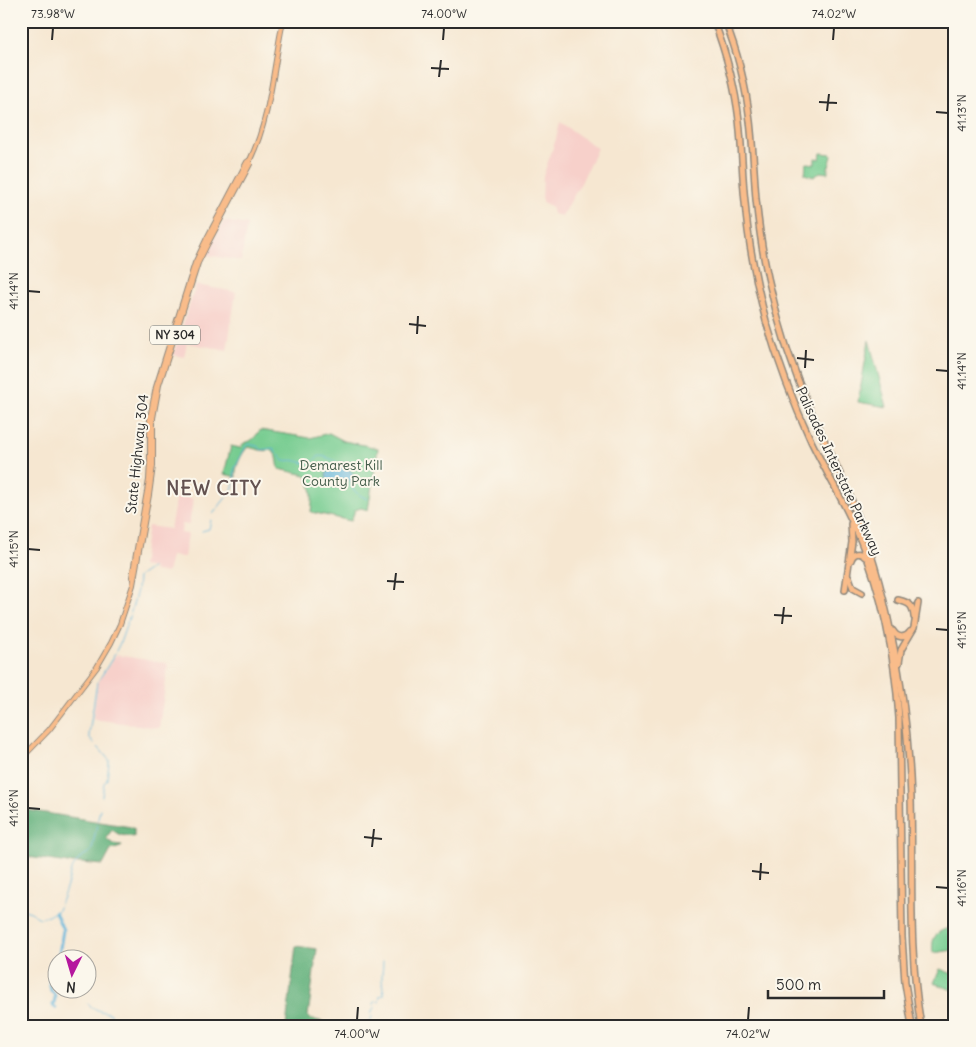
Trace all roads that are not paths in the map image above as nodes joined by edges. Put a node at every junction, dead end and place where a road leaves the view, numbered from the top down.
1 (283, 21) edge
2 (714, 21) edge
3 (725, 21) edge
4 (843, 502) junction
5 (849, 577) junction
6 (873, 577) junction
7 (879, 591) junction
8 (862, 593) dead end
9 (898, 600) dead end
10 (883, 603) junction
11 (914, 618) junction
12 (901, 686) junction
13 (21, 759) edge
14 (912, 1026) edge
15 (920, 1026) edge

1 - 13 main road, State Highway 304 / NY 304
2 - 4 highway, Palisades Interstate Parkway
3 - 7 highway, Palisades Interstate Parkway
4 - 5 highway
4 - 6 highway, Palisades Interstate Parkway
5 - 6 highway
5 - 8 highway
6 - 7 highway, Palisades Interstate Parkway
7 - 10 highway, Palisades Interstate Parkway
9 - 11 highway
10 - 11 highway
10 - 12 highway, Palisades Interstate Parkway
10 - 14 highway, Palisades Interstate Parkway
11 - 12 highway
12 - 15 highway, Palisades Interstate Parkway

